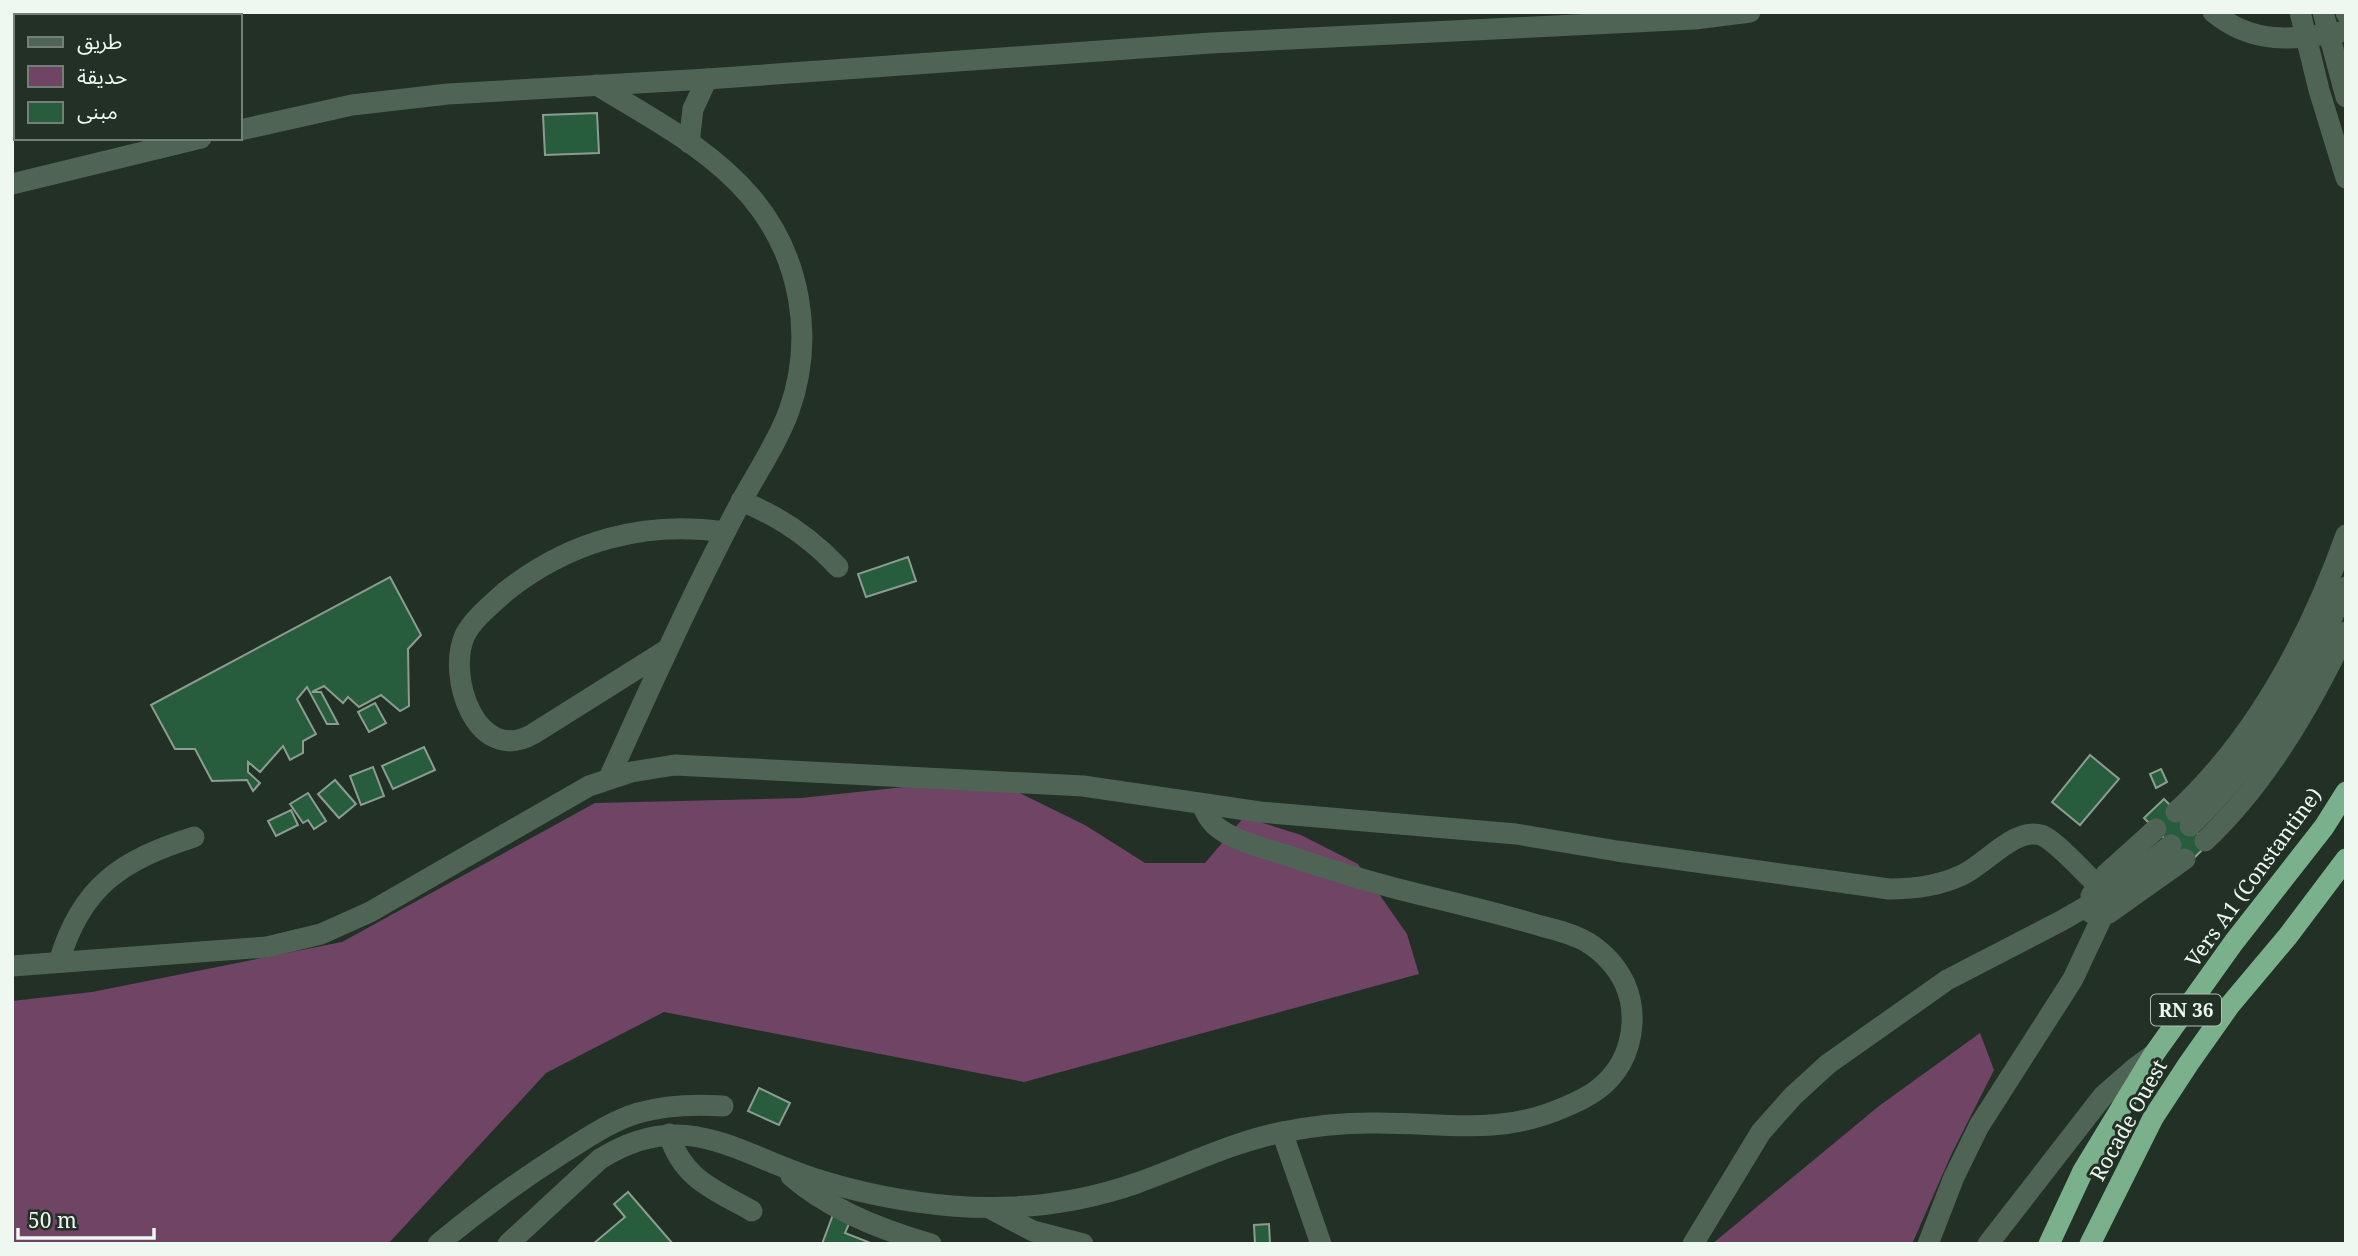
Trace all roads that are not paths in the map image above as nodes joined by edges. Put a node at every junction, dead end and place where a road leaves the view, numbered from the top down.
1 (1750, 12) edge
2 (2213, 12) edge
3 (2300, 12) edge
4 (2323, 12) edge
5 (2337, 32) edge
6 (2306, 38) junction
7 (707, 79) junction
8 (597, 85) junction
9 (2346, 97) edge
10 (242, 130) edge
11 (193, 140) edge
12 (689, 143) junction
13 (2346, 178) edge
14 (12, 184) edge
15 (741, 501) junction
16 (725, 531) junction
17 (2346, 535) edge
18 (838, 567) dead end
19 (2346, 587) edge
20 (2346, 632) edge
21 (666, 651) junction
22 (609, 778) junction
23 (2346, 792) edge
24 (1202, 804) junction
25 (2191, 826) junction
26 (2156, 829) dead end
27 (194, 837) dead end
28 (2178, 852) dead end
29 (2346, 859) edge
30 (2098, 885) junction
31 (2094, 911) junction
32 (60, 962) junction
33 (12, 966) edge
34 (2154, 1054) junction
35 (723, 1106) dead end
36 (1282, 1132) junction
37 (669, 1134) junction
38 (781, 1167) junction
39 (991, 1209) junction
40 (752, 1211) dead end
41 (1075, 1243) edge
42 (438, 1244) edge
43 (508, 1244) edge
44 (930, 1244) edge
45 (1321, 1244) edge
46 (1693, 1244) edge
47 (1928, 1244) edge
48 (1988, 1244) edge
49 (2049, 1244) edge
50 (2090, 1244) edge

1 - 7 lane
2 - 6 lane
3 - 6 lane
4 - 5 lane
5 - 6 lane
5 - 9 lane
6 - 13 lane
7 - 8 lane
7 - 12 lane
8 - 10 lane
8 - 12 lane
11 - 14 lane
12 - 15 lane
15 - 16 lane
15 - 18 lane
16 - 21 lane
16 - 21 lane
17 - 25 lane
19 - 25 lane
20 - 25 lane
21 - 22 lane
22 - 24 lane
22 - 32 lane
23 - 34 highway, Vers A1 (Constantine) / RN 36
24 - 30 lane
24 - 36 lane
26 - 30 lane
27 - 32 lane
28 - 31 lane
29 - 50 highway, Rocade Ouest
30 - 31 lane
31 - 46 lane
31 - 47 lane
32 - 33 lane
34 - 48 lane
34 - 49 highway, Vers A1 (Constantine) / RN 36
35 - 42 lane
36 - 39 lane
36 - 45 lane
37 - 38 lane
37 - 40 lane
37 - 43 lane
38 - 39 lane
38 - 44 lane
39 - 41 lane

